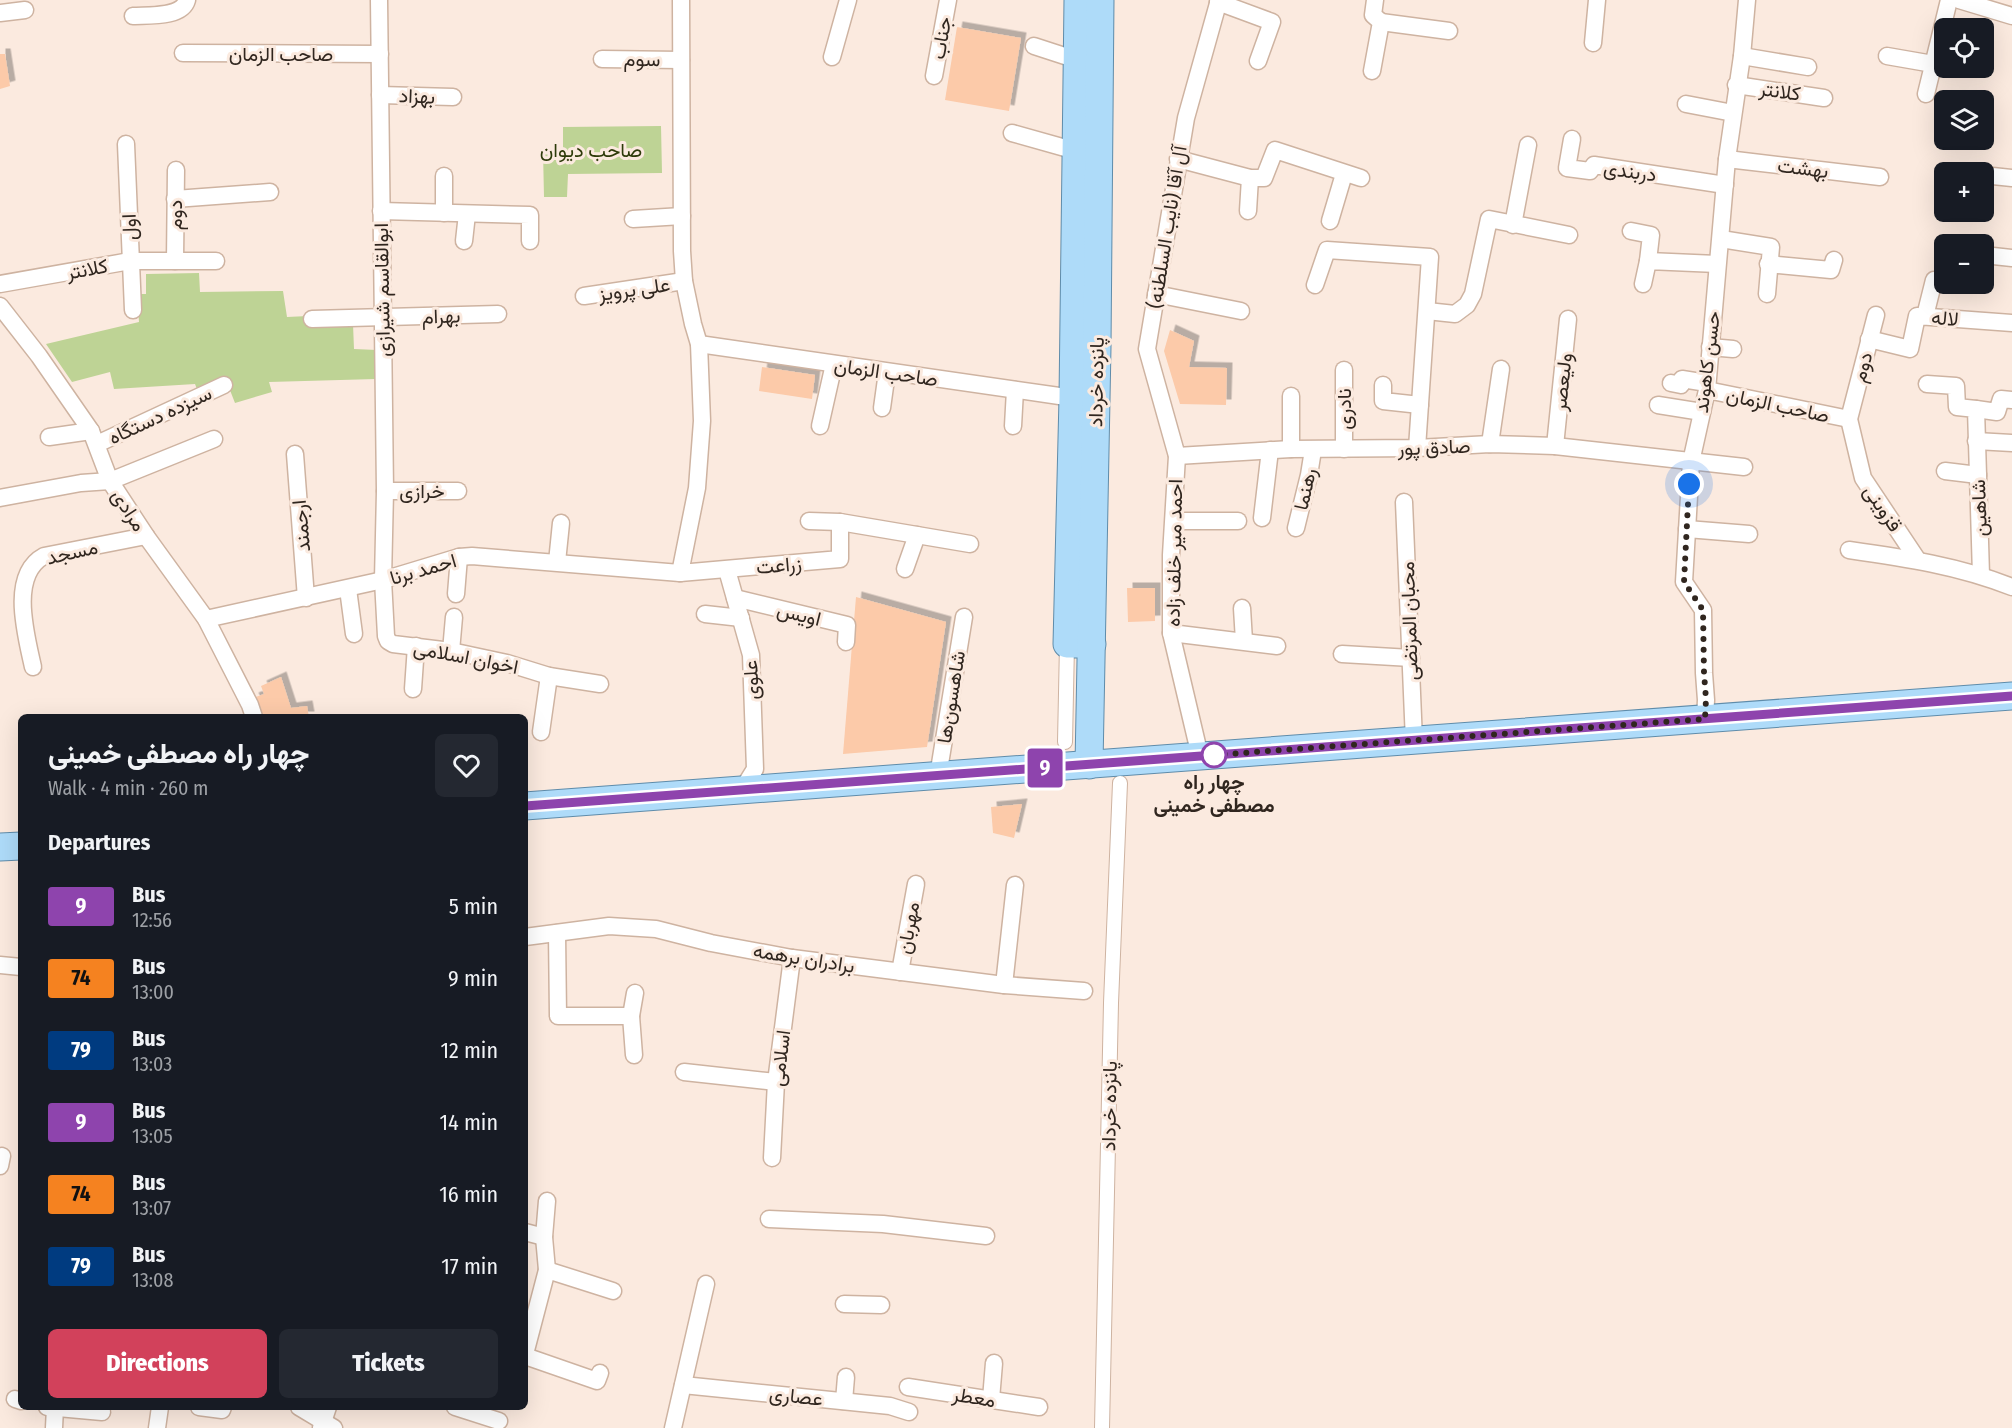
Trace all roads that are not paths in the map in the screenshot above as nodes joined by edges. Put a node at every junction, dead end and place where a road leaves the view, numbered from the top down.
1 (187, 0) edge
2 (379, 0) edge
3 (681, 0) edge
4 (848, 0) edge
5 (948, 0) edge
6 (1078, 0) edge
7 (1100, 0) edge
8 (1375, 0) edge
9 (1597, 0) edge
10 (1744, 0) edge
11 (1949, 0) edge
12 (1959, 0) edge
13 (1219, 1) edge
14 (25, 9) dead end
15 (0, 13) edge
16 (133, 16) dead end
17 (2012, 16) edge
18 (1381, 22) junction
19 (1449, 31) dead end
20 (1593, 43) dead end
21 (1034, 46) dead end
22 (183, 53) dead end
23 (380, 54) junction
24 (1742, 56) junction
25 (1887, 56) dead end
26 (832, 57) dead end
27 (602, 58) dead end
28 (681, 60) junction
29 (1077, 60) junction
30 (1258, 61) dead end
31 (1933, 64) junction
32 (1808, 67) dead end
33 (1372, 70) dead end
34 (934, 76) dead end
35 (1736, 85) junction
36 (1926, 94) dead end
37 (380, 95) junction
38 (453, 98) dead end
39 (1824, 98) dead end
40 (1686, 104) dead end
41 (1733, 113) junction
42 (1012, 133) dead end
43 (1572, 139) dead end
44 (126, 144) dead end
45 (1528, 145) dead end
46 (1076, 151) junction
47 (1178, 159) junction
48 (1727, 159) junction
49 (176, 170) dead end
50 (444, 176) dead end
51 (1994, 176) edge
52 (1880, 177) dead end
53 (1250, 178) junction
54 (2012, 178) edge
55 (1725, 185) junction
56 (270, 192) dead end
57 (1086, 198) junction
58 (175, 199) junction
59 (381, 211) junction
60 (1248, 211) dead end
61 (444, 213) junction
62 (467, 214) junction
63 (682, 216) junction
64 (633, 219) dead end
65 (1330, 221) dead end
66 (1513, 225) junction
67 (1631, 231) dead end
68 (1569, 235) dead end
69 (1720, 239) junction
70 (464, 241) dead end
71 (530, 241) dead end
72 (1770, 255) junction
73 (1994, 256) edge
74 (2012, 258) edge
75 (1834, 260) dead end
76 (130, 261) junction
77 (175, 261) junction
78 (216, 261) dead end
79 (1648, 261) junction
80 (1718, 264) junction
81 (1934, 280) dead end
82 (684, 281) junction
83 (0, 284) edge
84 (1643, 284) dead end
85 (1315, 285) dead end
86 (1156, 294) junction
87 (1767, 294) dead end
88 (584, 296) dead end
89 (133, 310) dead end
90 (1241, 311) dead end
91 (1427, 311) junction
92 (2, 313) edge
93 (498, 314) dead end
94 (1876, 315) dead end
95 (1924, 316) junction
96 (383, 318) junction
97 (312, 319) dead end
98 (1568, 319) dead end
99 (2012, 323) edge
100 (1869, 339) junction
101 (699, 344) junction
102 (1710, 347) junction
103 (1733, 349) dead end
104 (834, 364) junction
105 (1501, 369) dead end
106 (1344, 370) dead end
107 (887, 372) junction
108 (1671, 383) dead end
109 (1927, 384) dead end
110 (224, 385) dead end
111 (1383, 385) dead end
112 (1707, 387) junction
113 (1015, 390) junction
114 (1291, 396) dead end
115 (1073, 398) junction
116 (2012, 400) edge
117 (1420, 405) junction
118 (1658, 405) dead end
119 (882, 408) dead end
120 (1976, 409) junction
121 (1702, 412) junction
122 (1849, 419) junction
123 (820, 426) dead end
124 (1013, 426) dead end
125 (49, 437) dead end
126 (94, 437) junction
127 (214, 439) dead end
128 (1976, 441) junction
129 (2012, 443) edge
130 (1490, 444) junction
131 (1555, 446) junction
132 (1417, 448) junction
133 (1291, 449) junction
134 (1344, 449) junction
135 (1270, 450) junction
136 (1313, 450) junction
137 (295, 454) dead end
138 (1177, 456) junction
139 (1690, 462) junction
140 (1744, 467) dead end
141 (1945, 471) dead end
142 (1978, 475) junction
143 (110, 481) junction
144 (385, 491) junction
145 (458, 491) dead end
146 (0, 498) edge
147 (1404, 502) dead end
148 (1262, 518) dead end
149 (809, 521) dead end
150 (1174, 521) junction
151 (1238, 521) dead end
152 (840, 522) junction
153 (561, 524) dead end
154 (1296, 528) dead end
155 (1687, 529) junction
156 (1749, 534) dead end
157 (917, 535) junction
158 (146, 536) junction
159 (970, 544) dead end
160 (1849, 550) dead end
161 (459, 557) junction
162 (1917, 559) junction
163 (558, 562) junction
164 (905, 569) dead end
165 (727, 570) junction
166 (680, 573) junction
167 (1987, 578) junction
168 (383, 580) junction
169 (2012, 587) edge
170 (348, 589) junction
171 (456, 594) dead end
172 (306, 598) junction
173 (735, 598) junction
174 (1242, 608) dead end
175 (705, 614) dead end
176 (454, 616) dead end
177 (964, 617) dead end
178 (741, 618) junction
179 (206, 619) junction
180 (1171, 633) junction
181 (354, 634) dead end
182 (1244, 641) junction
183 (846, 642) dead end
184 (1079, 644) junction
185 (416, 646) junction
186 (1277, 646) dead end
187 (451, 651) junction
188 (1342, 654) dead end
189 (1411, 658) junction
190 (33, 667) dead end
191 (549, 676) junction
192 (600, 684) dead end
193 (413, 689) dead end
194 (2012, 696) edge
195 (253, 714) edge
196 (1705, 719) junction
197 (541, 732) dead end
198 (1414, 741) junction
199 (1065, 742) dead end
200 (1200, 756) junction
201 (1089, 765) junction
202 (938, 776) junction
203 (1120, 783) dead end
204 (742, 790) junction
205 (528, 806) edge
206 (18, 846) edge
207 (0, 847) edge
208 (916, 884) dead end
209 (1015, 885) dead end
210 (557, 933) junction
211 (528, 936) edge
212 (792, 958) junction
213 (0, 965) edge
214 (18, 967) edge
215 (900, 972) junction
216 (1004, 985) junction
217 (1084, 991) dead end
218 (635, 993) dead end
219 (631, 1016) junction
220 (634, 1055) dead end
221 (684, 1072) dead end
222 (776, 1082) junction
223 (771, 1158) dead end
224 (546, 1201) dead end
225 (769, 1219) dead end
226 (528, 1233) edge
227 (986, 1236) dead end
228 (544, 1237) junction
229 (547, 1270) junction
230 (706, 1284) dead end
231 (613, 1291) dead end
232 (843, 1304) dead end
233 (881, 1305) dead end
234 (528, 1343) edge
235 (528, 1356) edge
236 (994, 1363) dead end
237 (600, 1373) dead end
238 (846, 1377) dead end
239 (683, 1385) junction
240 (908, 1387) dead end
241 (991, 1400) junction
242 (844, 1401) junction
243 (1039, 1407) dead end
244 (52, 1410) edge
245 (77, 1410) edge
246 (160, 1410) edge
247 (305, 1410) edge
248 (466, 1410) edge
249 (102, 1412) dead end
250 (909, 1412) dead end
251 (500, 1419) edge
252 (326, 1421) edge
253 (54, 1428) edge
254 (157, 1428) edge
255 (673, 1428) edge
256 (1102, 1428) edge

1 - 16 street
2 - 23 street, ابوالقاسم شیرازی
3 - 28 street
4 - 26 street
5 - 34 street, جناب
6 - 29 main road, پانزده خرداد
7 - 57 main road, پانزده خرداد
8 - 18 street
9 - 20 street
10 - 24 street, حسن کاهوند
11 - 31 street
12 - 17 street
13 - 30 street
13 - 47 street, آل آقا (نایب السلطنه)
14 - 15 street
18 - 19 street
18 - 33 street
21 - 29 street
22 - 23 street, صاحب الزمان
23 - 37 street, ابوالقاسم شیرازی
24 - 32 street
24 - 35 street, حسن کاهوند
25 - 31 street
27 - 28 street, سوم
28 - 63 street
29 - 46 main road, پانزده خرداد
31 - 36 street
35 - 39 street, کلانتر
35 - 41 street, حسن کاهوند
37 - 38 street, بهزاد
37 - 59 street, ابوالقاسم شیرازی
40 - 41 street
41 - 48 street, حسن کاهوند
42 - 46 street
43 - 55 street, دربندی
44 - 76 street, اول
45 - 66 street
46 - 57 main road, پانزده خرداد
47 - 53 street
47 - 86 street, آل آقا (نایب السلطنه)
48 - 52 street, بهشت
48 - 55 street, حسن کاهوند
49 - 58 street, دوم
50 - 61 street
51 - 54 street
53 - 60 street
53 - 65 street
55 - 69 street, حسن کاهوند
56 - 58 street
57 - 115 main road, پانزده خرداد
57 - 184 main road, پانزده خرداد
58 - 77 street, دوم
59 - 61 street
59 - 96 street, ابوالقاسم شیرازی
61 - 62 street
62 - 70 street
62 - 71 street
63 - 64 street
63 - 82 street
66 - 68 street
66 - 91 street
67 - 79 street
69 - 72 street
69 - 80 street, حسن کاهوند
72 - 75 street
72 - 87 street
73 - 74 street
76 - 77 street, کلانتر
76 - 83 street, کلانتر
76 - 89 street, اول
77 - 78 street, کلانتر
79 - 80 street
79 - 84 street
80 - 102 street, حسن کاهوند
81 - 95 street
82 - 88 street, علی پرویز
82 - 101 street
85 - 91 street
86 - 90 street
86 - 138 street, آل آقا (نایب السلطنه)
91 - 117 street
92 - 126 street, مرادی
93 - 96 street, بهرام
94 - 100 street, دوم
95 - 99 street, لاله
95 - 100 street, لاله
96 - 97 street, بهرام
96 - 144 street, ابوالقاسم شیرازی
98 - 131 street, ولیعصر
100 - 122 street, دوم
101 - 104 street, صاحب الزمان
101 - 166 street
102 - 103 street
102 - 112 street, حسن کاهوند
104 - 107 street, صاحب الزمان
104 - 123 street
105 - 130 street
106 - 134 street, نادری
107 - 113 street, صاحب الزمان
107 - 119 street
108 - 112 street, صاحب الزمان
109 - 120 street
110 - 126 street, سیزده دستگاه
111 - 117 street
112 - 121 street, حسن کاهوند
112 - 122 street, صاحب الزمان
113 - 115 street, صاحب الزمان
113 - 124 street
114 - 133 street
115 - 184 main road, پانزده خرداد
116 - 120 street
117 - 132 street
118 - 121 street
120 - 128 street
121 - 139 street, حسن کاهوند
122 - 162 street, قزوینی
125 - 126 street, سیزده دستگاه
126 - 143 street, مرادی
127 - 143 street
128 - 129 street
128 - 142 street, شاهین
130 - 131 street, صادق پور
130 - 132 street, صادق پور
131 - 139 street, صادق پور
132 - 134 street, صادق پور
133 - 135 street, صادق پور
133 - 136 street, صادق پور
134 - 136 street, صادق پور
135 - 138 street, صادق پور
135 - 148 street
136 - 154 street, رهنما
137 - 172 street, ارجمند
138 - 150 street, احمد میر خلف زاده
139 - 140 street
139 - 155 street, حسن کاهوند
141 - 142 street
142 - 167 street, شاهین
143 - 146 street
143 - 158 street, مرادی
144 - 145 street, خرازی
144 - 168 street, ابوالقاسم شیرازی
147 - 189 street, محبان المرتضی
149 - 152 street
150 - 151 street
150 - 180 street, احمد میر خلف زاده
152 - 157 street
152 - 165 street, زراعت
153 - 163 street
155 - 156 street
155 - 196 street, حسن کاهوند
157 - 159 street
157 - 164 street
158 - 179 street, مرادی
158 - 190 street, مسجد
160 - 162 street
161 - 163 street, احمد برنا
161 - 168 street, احمد برنا
161 - 171 street
162 - 167 street
163 - 166 street, احمد برنا
165 - 166 street, زراعت
165 - 173 street, علوی
167 - 169 street
168 - 170 street, احمد برنا
168 - 185 street, اخوان اسلامی
170 - 172 street, احمد برنا
170 - 181 street
172 - 179 street, احمد برنا
173 - 178 street, علوی
173 - 183 street, اویس
174 - 182 street
175 - 178 street
176 - 187 street
177 - 202 street, شاهسون‌ها
178 - 204 street, علوی
179 - 195 street, مرادی
180 - 182 street
180 - 200 street, احمد میر خلف زاده
182 - 186 street
184 - 199 street, پانزده خرداد
184 - 201 main road, پانزده خرداد
185 - 187 street, اخوان اسلامی
185 - 193 street
187 - 191 street, اخوان اسلامی
188 - 189 street
189 - 198 street, محبان المرتضی
191 - 192 street
191 - 197 street
194 - 196 main road
196 - 198 main road
198 - 200 main road
200 - 201 main road
201 - 202 main road
202 - 204 main road
203 - 256 street, پانزده خرداد
204 - 205 main road
206 - 207 main road
208 - 215 street, مهربان
209 - 216 street
210 - 211 street, برادران برهمه
210 - 212 street, برادران برهمه
210 - 219 street
212 - 215 street, برادران برهمه
212 - 222 street, اسلامی
213 - 214 street
215 - 216 street, برادران برهمه
216 - 217 street, برادران برهمه
218 - 219 street
219 - 220 street
221 - 222 street
222 - 223 street, اسلامی
224 - 228 street
225 - 227 street
226 - 228 street
228 - 229 street
229 - 231 street
229 - 234 street
230 - 239 street
232 - 233 street
235 - 237 street
236 - 241 street
238 - 242 street
239 - 242 street, عصاری
239 - 255 street
240 - 241 street, معطر
241 - 243 street, معطر
242 - 250 street, عصاری
244 - 253 street
245 - 249 street
246 - 254 street
247 - 252 street
248 - 251 street

